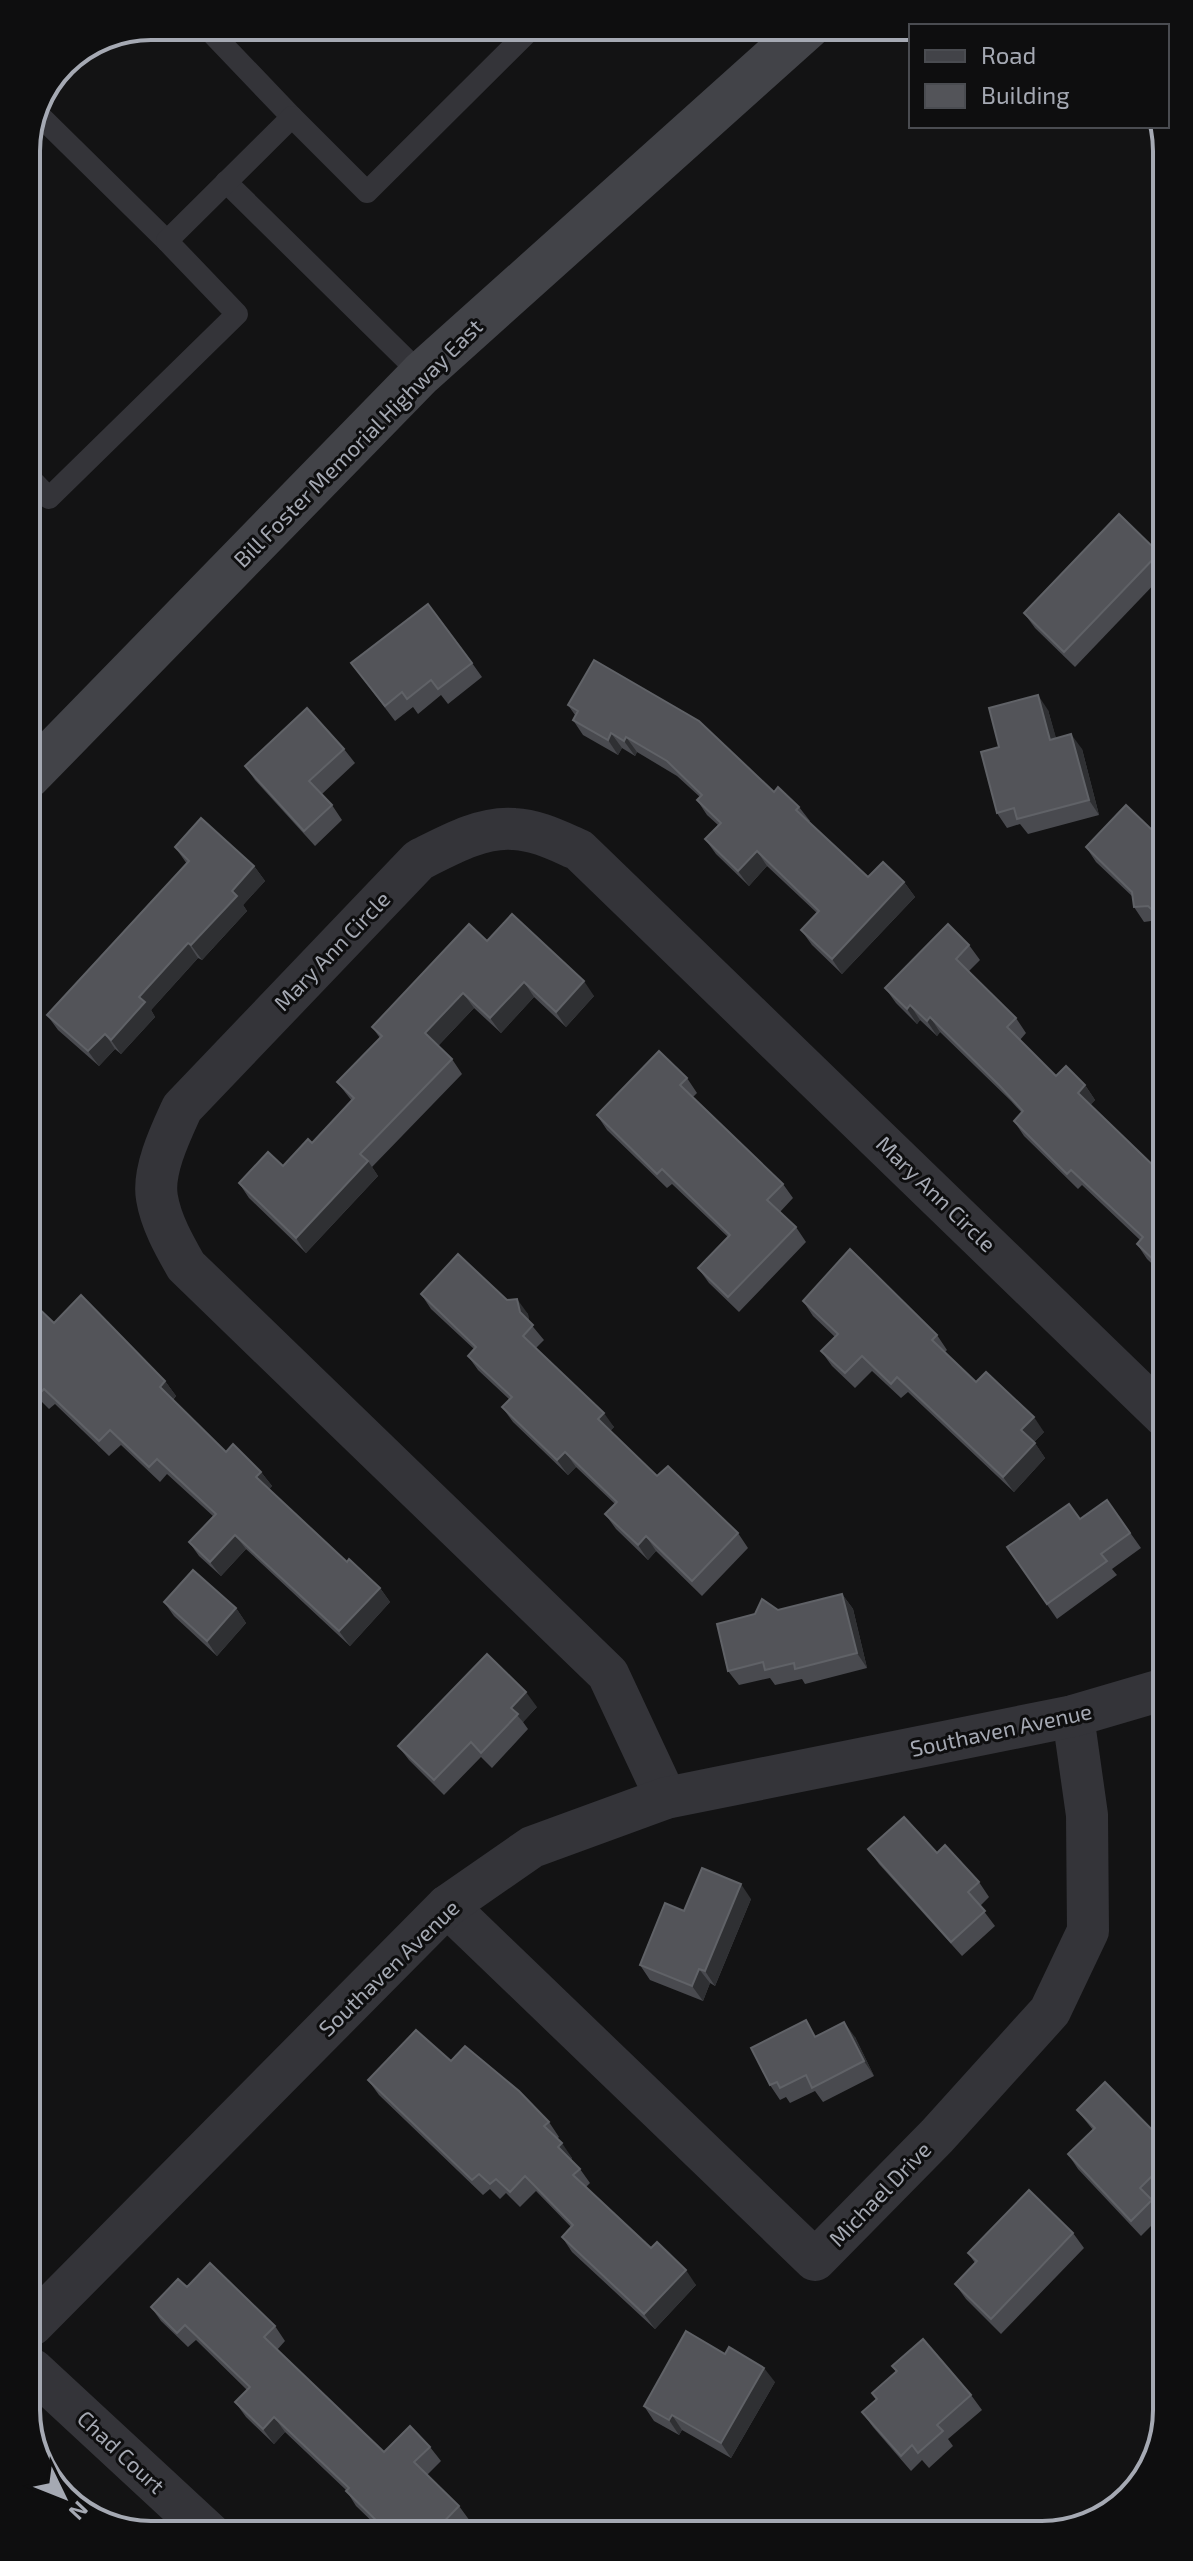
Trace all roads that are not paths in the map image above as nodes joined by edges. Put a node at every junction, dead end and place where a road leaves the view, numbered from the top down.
1 (218, 40) edge
2 (520, 40) edge
3 (793, 40) edge
4 (292, 117) junction
5 (45, 120) edge
6 (226, 182) junction
7 (167, 241) junction
8 (421, 374) junction
9 (40, 489) edge
10 (40, 765) edge
11 (1153, 1405) edge
12 (1153, 1693) edge
13 (1073, 1716) junction
14 (666, 1798) junction
15 (447, 1906) junction
16 (40, 2317) edge
17 (40, 2376) edge
18 (196, 2521) edge

1 - 4 lane
2 - 4 lane
3 - 8 main road, Bill Foster Memorial Highway East
4 - 6 lane
5 - 7 lane
6 - 7 lane
6 - 8 lane
7 - 9 lane
8 - 10 main road, Bill Foster Memorial Highway East
11 - 14 street, Mary Ann Circle
12 - 13 street, Southaven Avenue
13 - 14 street, Southaven Avenue
13 - 15 street, Michael Drive
14 - 15 street, Southaven Avenue
15 - 16 street, Southaven Avenue
17 - 18 street, Chad Court

